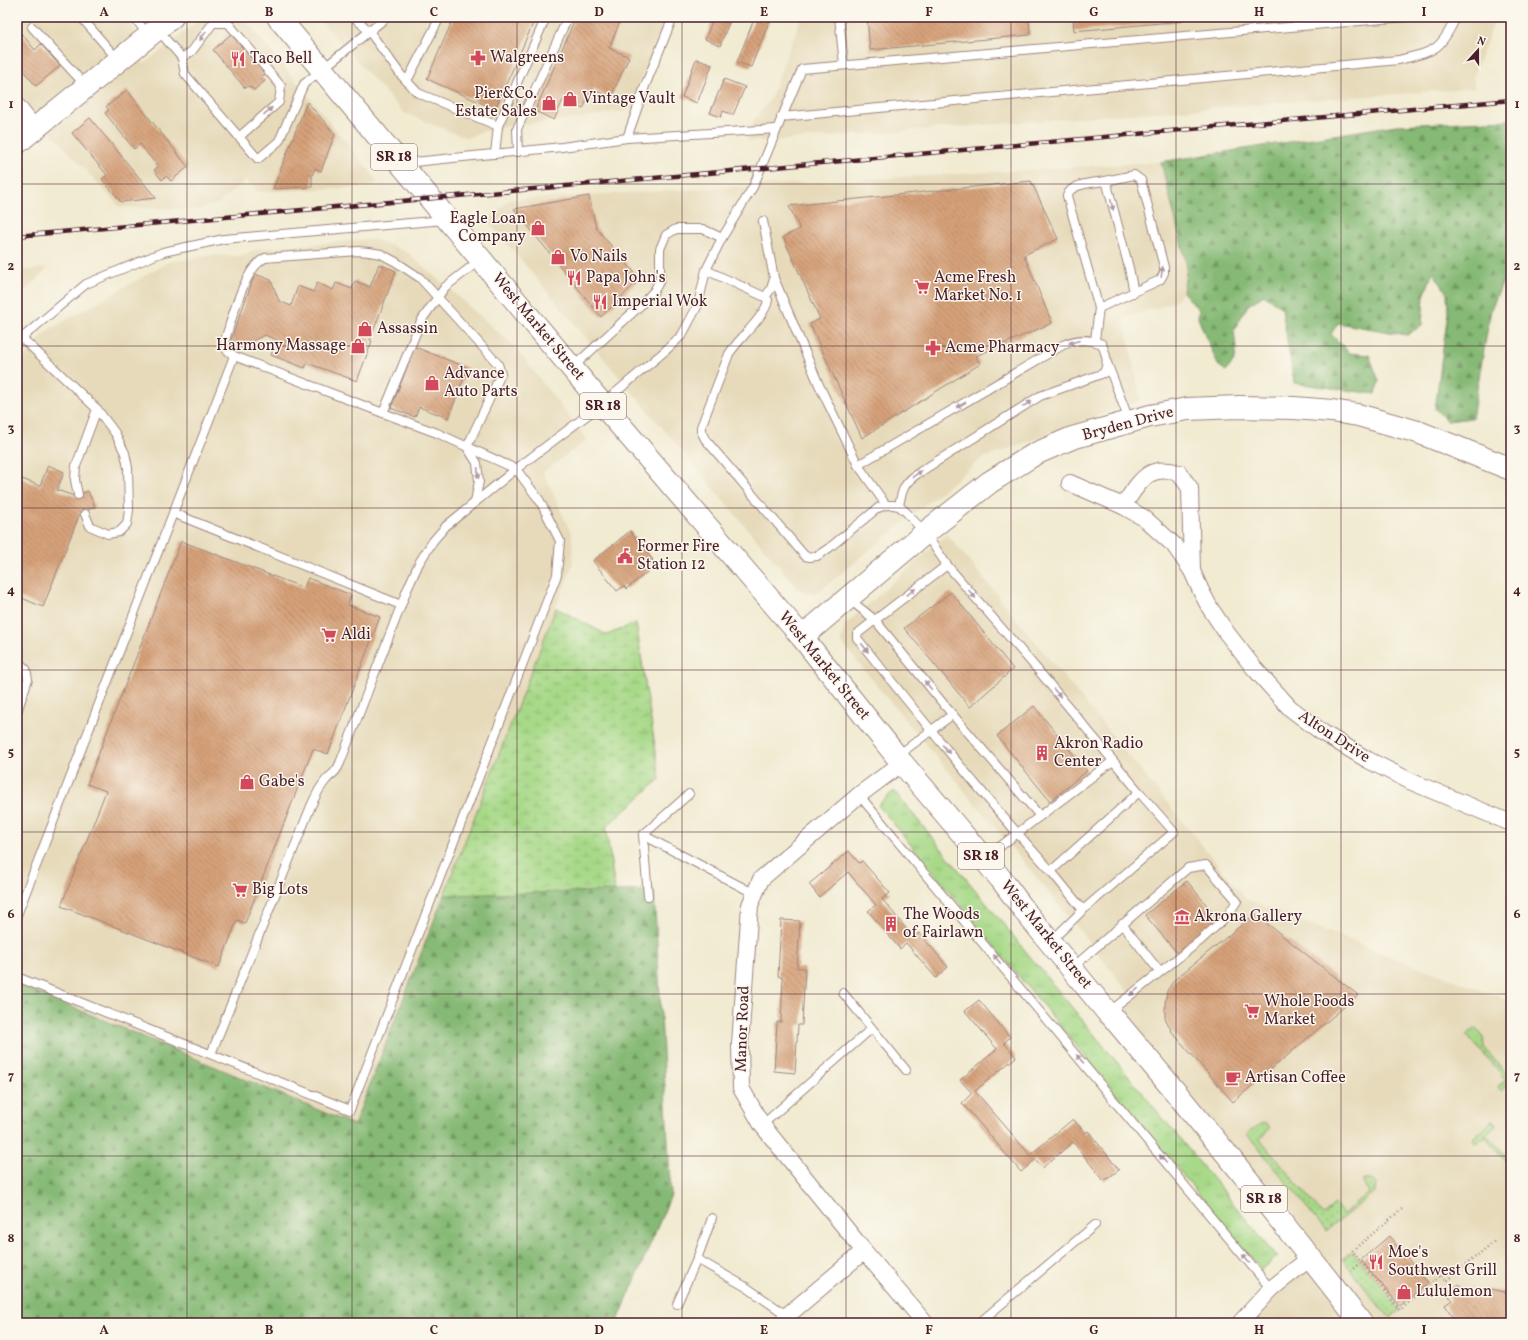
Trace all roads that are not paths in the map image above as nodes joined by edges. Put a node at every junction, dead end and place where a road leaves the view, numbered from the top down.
1 (81, 17) edge
2 (134, 17) edge
3 (278, 17) edge
4 (354, 17) edge
5 (387, 17) edge
6 (440, 17) edge
7 (546, 17) edge
8 (568, 17) edge
9 (673, 17) edge
10 (839, 17) edge
11 (1406, 17) edge
12 (1456, 17) edge
13 (1325, 20) edge
14 (32, 27) dead end
15 (159, 27) edge
16 (369, 31) junction
17 (182, 58) junction
18 (118, 61) junction
19 (844, 65) junction
20 (321, 69) junction
21 (407, 81) junction
22 (86, 87) junction
23 (17, 106) edge
24 (781, 117) junction
25 (498, 126) junction
26 (35, 129) junction
27 (776, 129) junction
28 (239, 136) junction
29 (627, 138) junction
30 (17, 143) edge
31 (518, 152) junction
32 (495, 154) junction
33 (400, 164) junction
34 (1105, 181) junction
35 (447, 220) junction
36 (763, 221) dead end
37 (722, 238) junction
38 (481, 259) junction
39 (706, 270) junction
40 (774, 278) junction
41 (1134, 293) junction
42 (438, 297) junction
43 (766, 297) junction
44 (1099, 308) junction
45 (19, 339) edge
46 (1095, 340) junction
47 (234, 356) junction
48 (1108, 365) junction
49 (572, 368) junction
50 (602, 404) junction
51 (97, 410) junction
52 (383, 412) junction
53 (1129, 422) junction
54 (467, 447) junction
55 (858, 465) junction
56 (516, 469) junction
57 (1511, 469) edge
58 (1070, 482) dead end
59 (78, 495) dead end
60 (475, 502) junction
61 (886, 505) junction
62 (899, 506) junction
63 (1122, 506) junction
64 (173, 513) junction
65 (86, 514) dead end
66 (925, 533) junction
67 (947, 565) junction
68 (1192, 571) junction
69 (848, 598) junction
70 (401, 605) junction
71 (874, 620) junction
72 (802, 637) junction
73 (17, 661) edge
74 (17, 711) edge
75 (952, 715) junction
76 (931, 731) junction
77 (899, 760) junction
78 (1113, 761) junction
79 (1139, 792) junction
80 (688, 794) dead end
81 (859, 795) junction
82 (1040, 816) junction
83 (1511, 823) edge
84 (1017, 833) junction
85 (643, 835) junction
86 (984, 859) junction
87 (1051, 871) junction
88 (755, 894) junction
89 (648, 896) dead end
90 (1083, 910) junction
91 (17, 915) edge
92 (1122, 924) junction
93 (1051, 942) junction
94 (1072, 968) junction
95 (1160, 972) junction
96 (17, 977) edge
97 (843, 993) dead end
98 (1108, 1013) junction
99 (871, 1029) junction
100 (211, 1054) junction
101 (906, 1070) dead end
102 (762, 1125) junction
103 (712, 1218) dead end
104 (1096, 1225) dead end
105 (864, 1251) junction
106 (1310, 1257) junction
107 (697, 1259) junction
108 (1271, 1289) junction
109 (677, 1304) dead end
110 (785, 1320) edge
111 (925, 1323) edge
112 (979, 1323) edge
113 (1240, 1323) edge
114 (1361, 1323) edge

1 - 18 lane
2 - 15 lane
3 - 20 main road, West Market Street / SR 18
4 - 16 lane
5 - 16 lane
6 - 21 lane
7 - 25 lane
8 - 31 lane
9 - 29 lane
10 - 19 lane
11 - 13 lane
12 - 24 lane
13 - 19 lane
14 - 22 lane
15 - 17 lane
15 - 18 main road
16 - 20 lane
16 - 21 lane
17 - 28 lane
28 -> 17 lane
18 - 22 main road
19 - 24 lane
20 - 28 lane
20 - 33 main road, West Market Street / SR 18
21 - 25 lane
22 - 26 main road
23 - 26 street
24 - 27 lane
25 - 32 lane
26 - 30 main road
27 - 29 lane
27 - 37 lane
29 - 31 lane
31 - 32 lane
32 - 33 lane
33 - 35 main road, West Market Street / SR 18
34 -> 41 lane
41 -> 34 lane
34 - 44 lane
35 - 38 main road, West Market Street / SR 18
35 - 45 lane
36 - 40 lane
37 - 39 lane
37 - 49 lane
38 - 42 lane
38 - 49 main road, West Market Street / SR 18
39 - 43 lane
39 - 50 lane
40 - 43 lane
40 - 55 lane
41 - 44 lane
42 - 47 lane
42 - 52 lane
42 - 54 lane
43 - 61 lane
44 - 46 lane
45 - 51 lane
46 - 48 lane
46 -> 55 lane
47 - 52 lane
47 - 64 lane
48 - 53 lane
62 -> 48 lane
49 - 50 main road, West Market Street / SR 18
50 - 56 lane
50 - 72 main road, West Market Street / SR 18
51 - 59 lane
51 - 65 lane
52 - 54 lane
53 - 57 main road, Bryden Drive
53 - 66 main road, Bryden Drive
54 - 56 lane
54 -> 60 lane
55 - 61 lane
56 - 60 lane
56 - 100 lane
58 - 63 street
60 - 70 lane
61 - 62 lane
62 - 66 lane
63 - 68 street, Alton Drive
63 - 68 street, Alton Drive
64 - 70 lane
64 - 91 lane
66 - 67 lane
66 - 69 main road, Bryden Drive
71 -> 67 lane
67 -> 78 lane
68 - 83 street, Alton Drive
69 - 71 lane
69 - 72 main road, Bryden Drive
70 - 100 lane
75 -> 71 lane
71 -> 76 lane
72 - 77 main road, West Market Street / SR 18
73 - 74 lane
75 - 76 lane
75 - 82 lane
76 - 77 lane
76 -> 84 lane
77 - 81 street, Manor Road
77 - 86 main road, West Market Street / SR 18
78 - 79 lane
78 - 82 lane
79 - 87 lane
79 - 90 lane
80 - 85 lane
81 - 88 street, Manor Road
108 -> 81 lane
82 - 84 lane
84 - 86 lane
84 - 87 lane
85 - 88 lane
85 - 89 lane
86 - 93 main road, West Market Street / SR 18
87 - 90 lane
88 - 102 street, Manor Road
90 - 93 lane
92 - 94 lane
92 - 95 lane
92 - 95 lane
93 - 94 main road, West Market Street / SR 18
94 - 98 main road, West Market Street / SR 18
95 -> 98 lane
96 - 100 lane
97 - 99 lane
98 - 106 main road, West Market Street / SR 18
99 - 101 lane
99 - 102 lane
102 - 105 street, Manor Road
103 - 107 lane
104 - 112 lane
105 - 110 street
105 - 111 street, Manor Road
106 - 108 street
106 - 114 main road, West Market Street / SR 18
107 - 109 lane
107 - 110 lane
108 - 113 street

